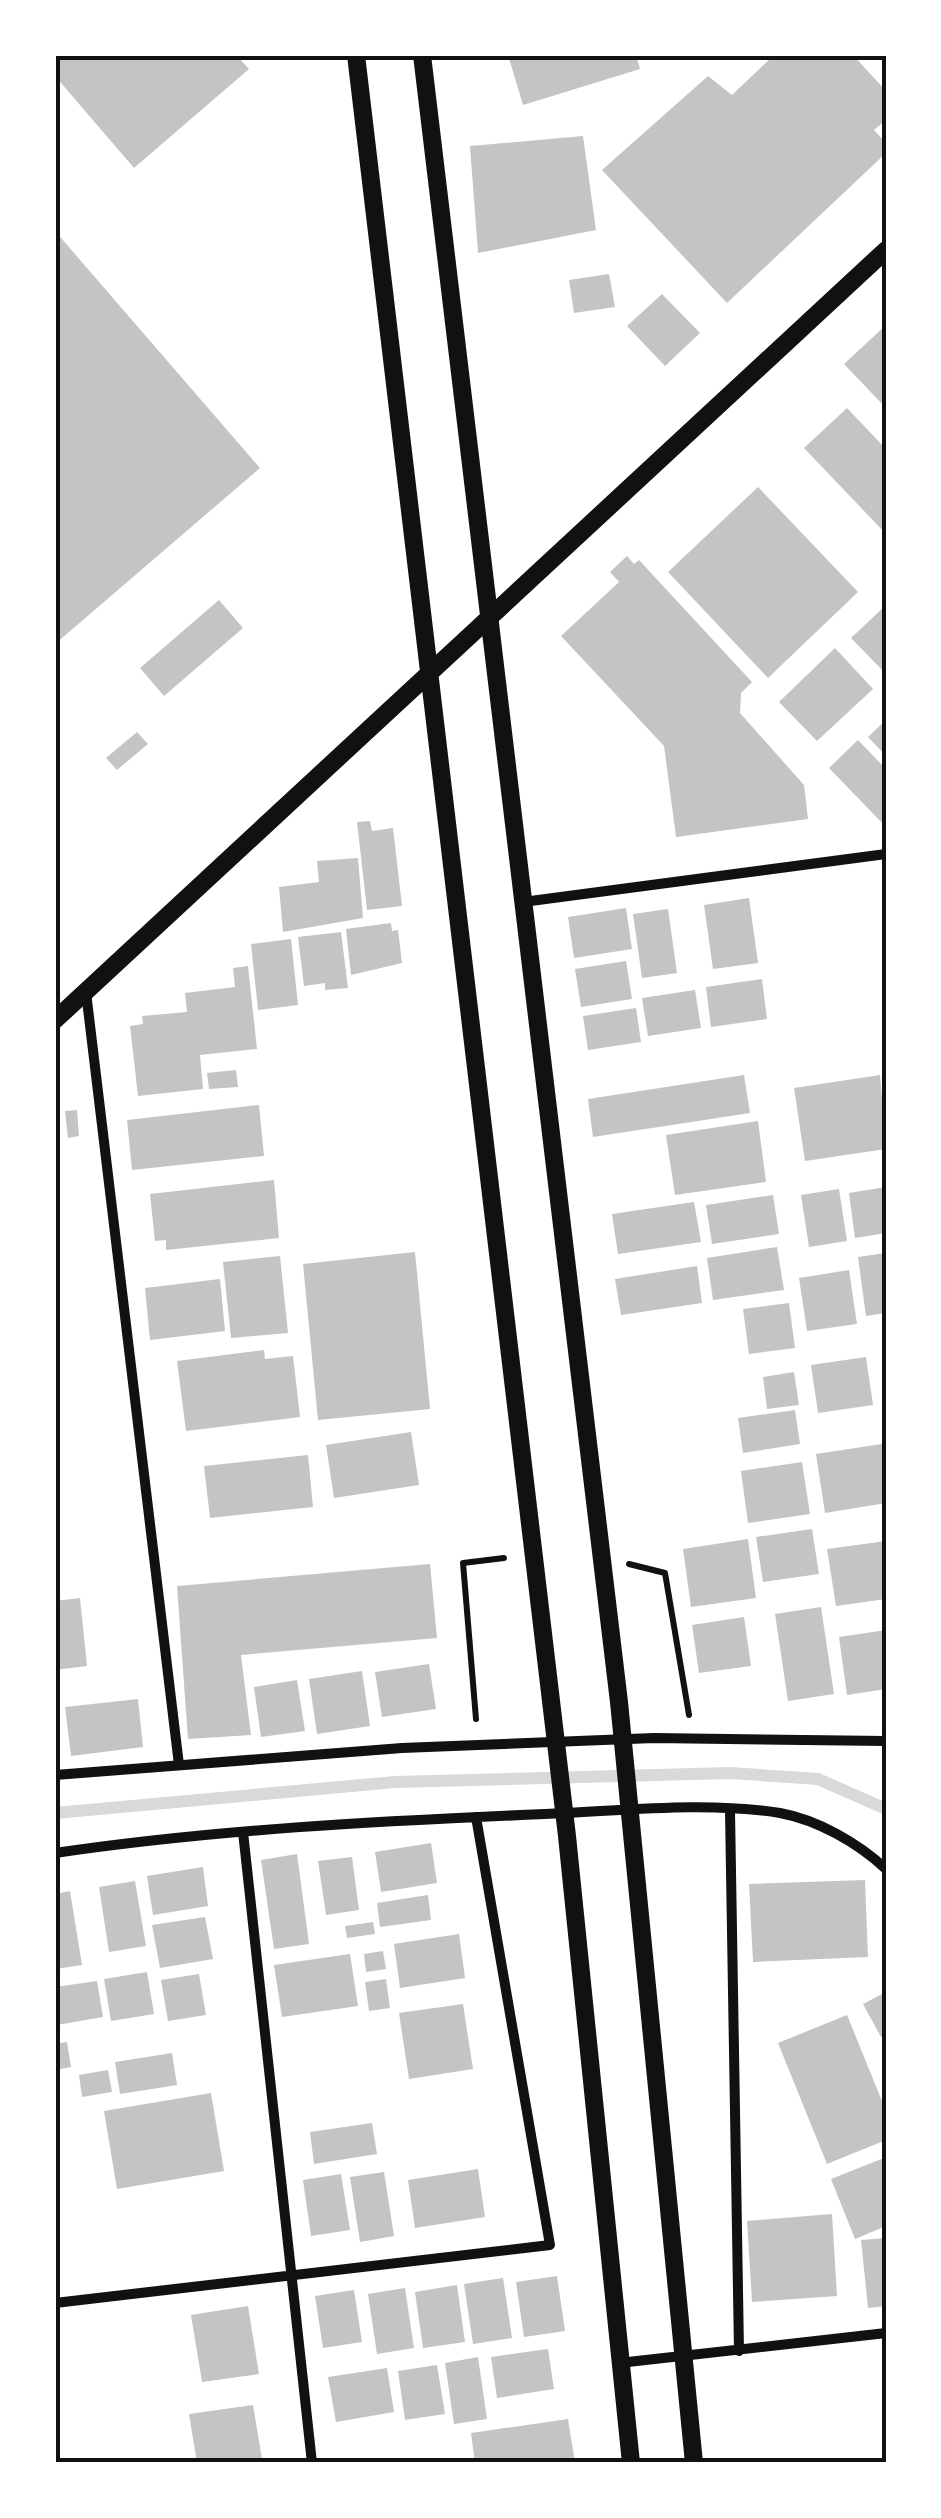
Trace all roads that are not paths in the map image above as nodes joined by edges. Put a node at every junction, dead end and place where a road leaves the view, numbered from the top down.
1 (356, 55) edge
2 (422, 55) edge
3 (886, 250) edge
4 (487, 622) junction
5 (430, 677) junction
6 (886, 854) edge
7 (524, 902) junction
8 (86, 992) junction
9 (55, 1020) edge
10 (886, 1741) edge
11 (179, 1765) junction
12 (55, 1775) edge
13 (730, 1810) junction
14 (476, 1817) junction
15 (243, 1832) junction
16 (55, 1853) edge
17 (886, 1869) edge
18 (292, 2275) junction
19 (55, 2303) edge
20 (886, 2333) edge
21 (739, 2351) junction
22 (681, 2356) junction
23 (617, 2363) junction
24 (312, 2463) edge
25 (630, 2463) edge
26 (694, 2463) edge

1 - 5 street
2 - 4 street
3 - 4 street
4 - 5 street
4 - 7 street
5 - 8 street
5 - 23 street
6 - 7 street
7 - 22 street
8 - 9 street
8 - 11 street
10 - 11 street
11 - 12 street
13 - 14 street
13 - 17 street
13 - 21 street
14 - 15 street
14 - 18 street
15 - 16 street
15 - 18 street
18 - 19 street
18 - 24 street
20 - 21 street
21 - 22 street
22 - 23 street
22 - 26 street
23 - 25 street

